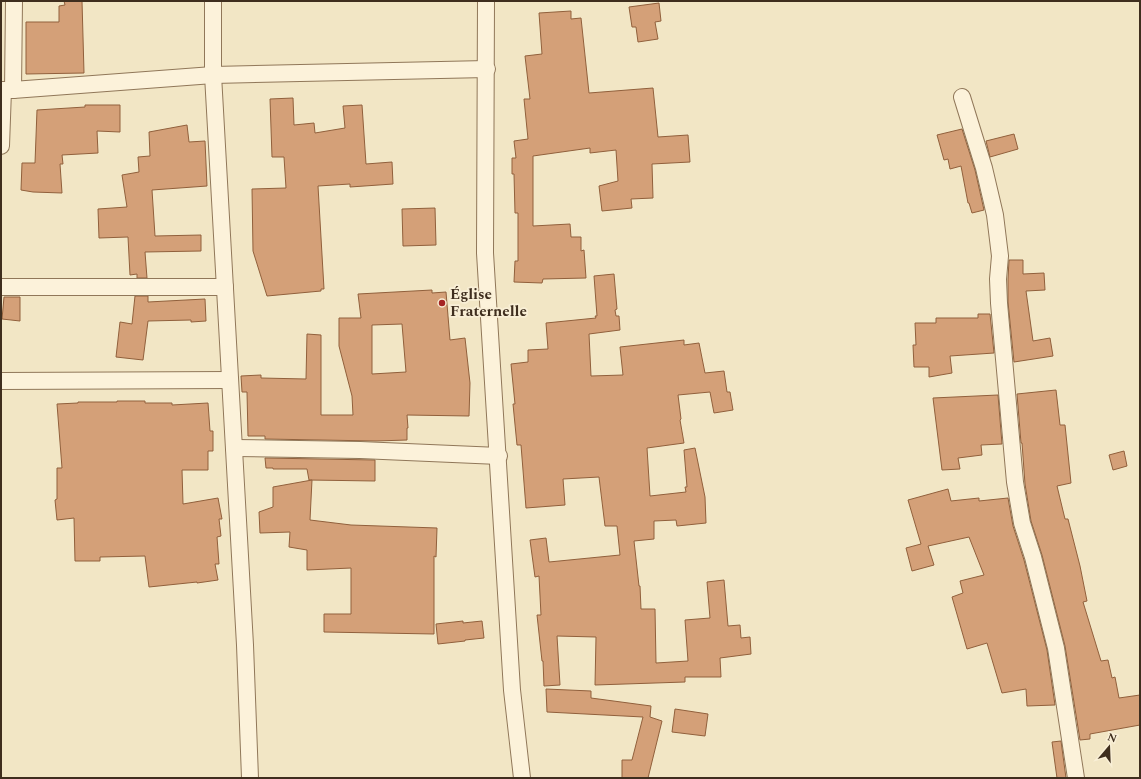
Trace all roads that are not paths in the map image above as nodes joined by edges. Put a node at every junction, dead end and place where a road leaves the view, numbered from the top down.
1 (14, 1) edge
2 (213, 1) edge
3 (486, 1) edge
4 (487, 69) junction
5 (213, 75) junction
6 (6, 90) edge
7 (962, 96) dead end
8 (1, 146) edge
9 (225, 286) junction
10 (1, 287) edge
11 (230, 380) junction
12 (1, 381) edge
13 (234, 448) junction
14 (499, 456) junction
15 (250, 778) edge
16 (522, 778) edge
17 (1076, 778) edge

1 - 6 street
2 - 5 street
3 - 4 street
4 - 5 street
4 - 14 street
5 - 6 street
5 - 9 street
6 - 8 street
7 - 17 street
9 - 10 street
9 - 11 street
11 - 12 street
11 - 13 street
13 - 14 street
13 - 15 street
14 - 16 street

